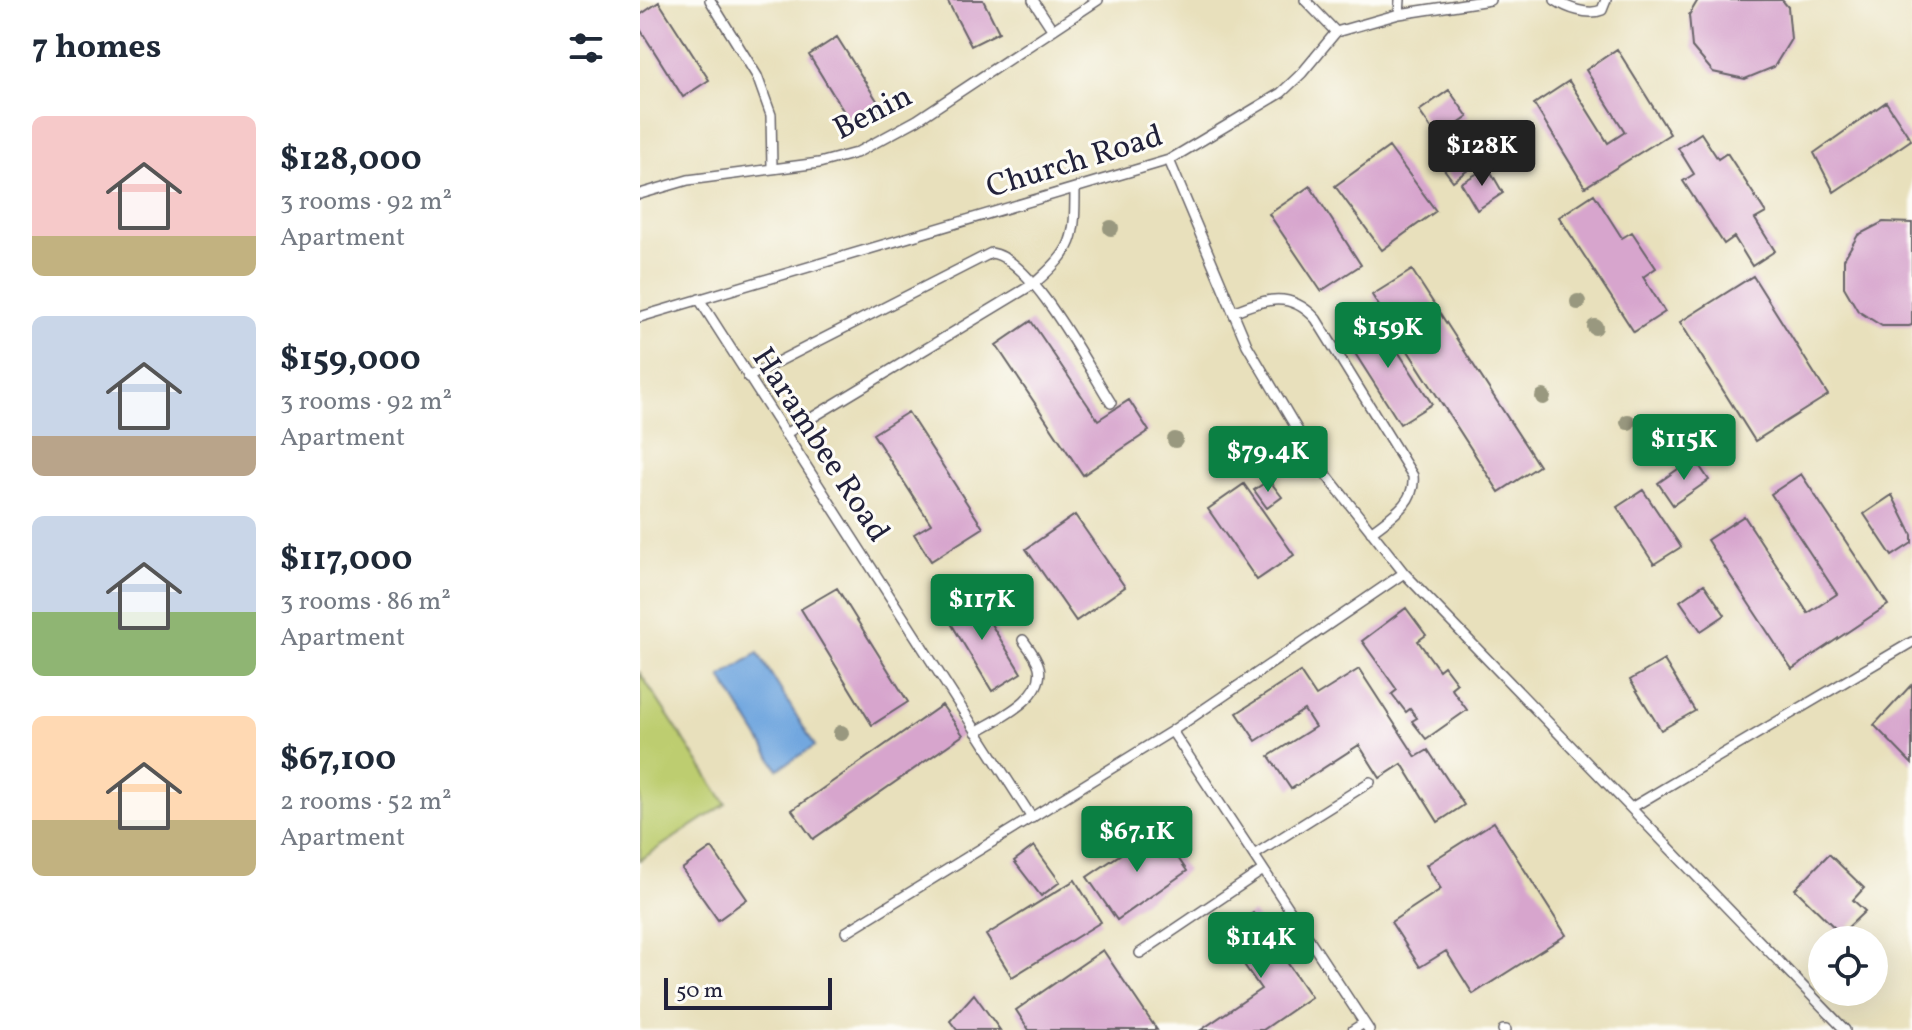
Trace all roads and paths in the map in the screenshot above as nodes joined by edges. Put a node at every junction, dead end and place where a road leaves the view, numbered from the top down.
1 (710, 0) edge
2 (1033, 0) edge
3 (1098, 0) edge
4 (1305, 0) edge
5 (1400, 0) edge
6 (1490, 0) edge
7 (1555, 0) edge
8 (1606, 0) edge
9 (1399, 14) junction
10 (1052, 29) junction
11 (1336, 32) junction
12 (1169, 160) junction
13 (772, 168) junction
14 (1075, 188) junction
15 (640, 194) edge
16 (1035, 283) junction
17 (699, 299) junction
18 (1233, 312) junction
19 (640, 317) edge
20 (748, 377) junction
21 (1111, 403) dead end
22 (785, 434) junction
23 (1371, 532) junction
24 (1404, 573) junction
25 (1023, 640) dead end
26 (1912, 642) edge
27 (1172, 731) junction
28 (976, 732) junction
29 (1370, 782) dead end
30 (1631, 808) junction
31 (1032, 818) junction
32 (1254, 855) junction
33 (1263, 870) junction
34 (846, 932) dead end
35 (1140, 953) dead end
36 (1367, 1026) edge
37 (1353, 1030) edge
38 (1845, 1030) edge

1 - 13 lane
2 - 10 lane
3 - 10 lane, Benin
4 - 11 lane
5 - 9 lane
6 - 9 lane
7 - 8 lane
9 - 11 lane
10 - 13 lane, Benin
11 - 12 lane, Church Road
12 - 14 lane, Church Road
12 - 18 lane
13 - 15 lane, Benin
14 - 16 lane
14 - 17 lane, Church Road
16 - 20 lane
16 - 21 lane
16 - 22 lane
17 - 19 lane, Church Road
17 - 20 lane, Harambee Road
18 - 23 lane
18 - 23 lane
20 - 22 lane, Harambee Road
22 - 28 lane, Harambee Road
23 - 24 lane
24 - 27 lane
24 - 30 lane
25 - 28 lane
26 - 30 lane
27 - 31 lane
27 - 32 lane
28 - 31 lane, Harambee Road
29 - 32 lane
30 - 38 lane
31 - 34 lane
32 - 33 lane
33 - 35 lane
33 - 36 lane
36 - 37 lane

